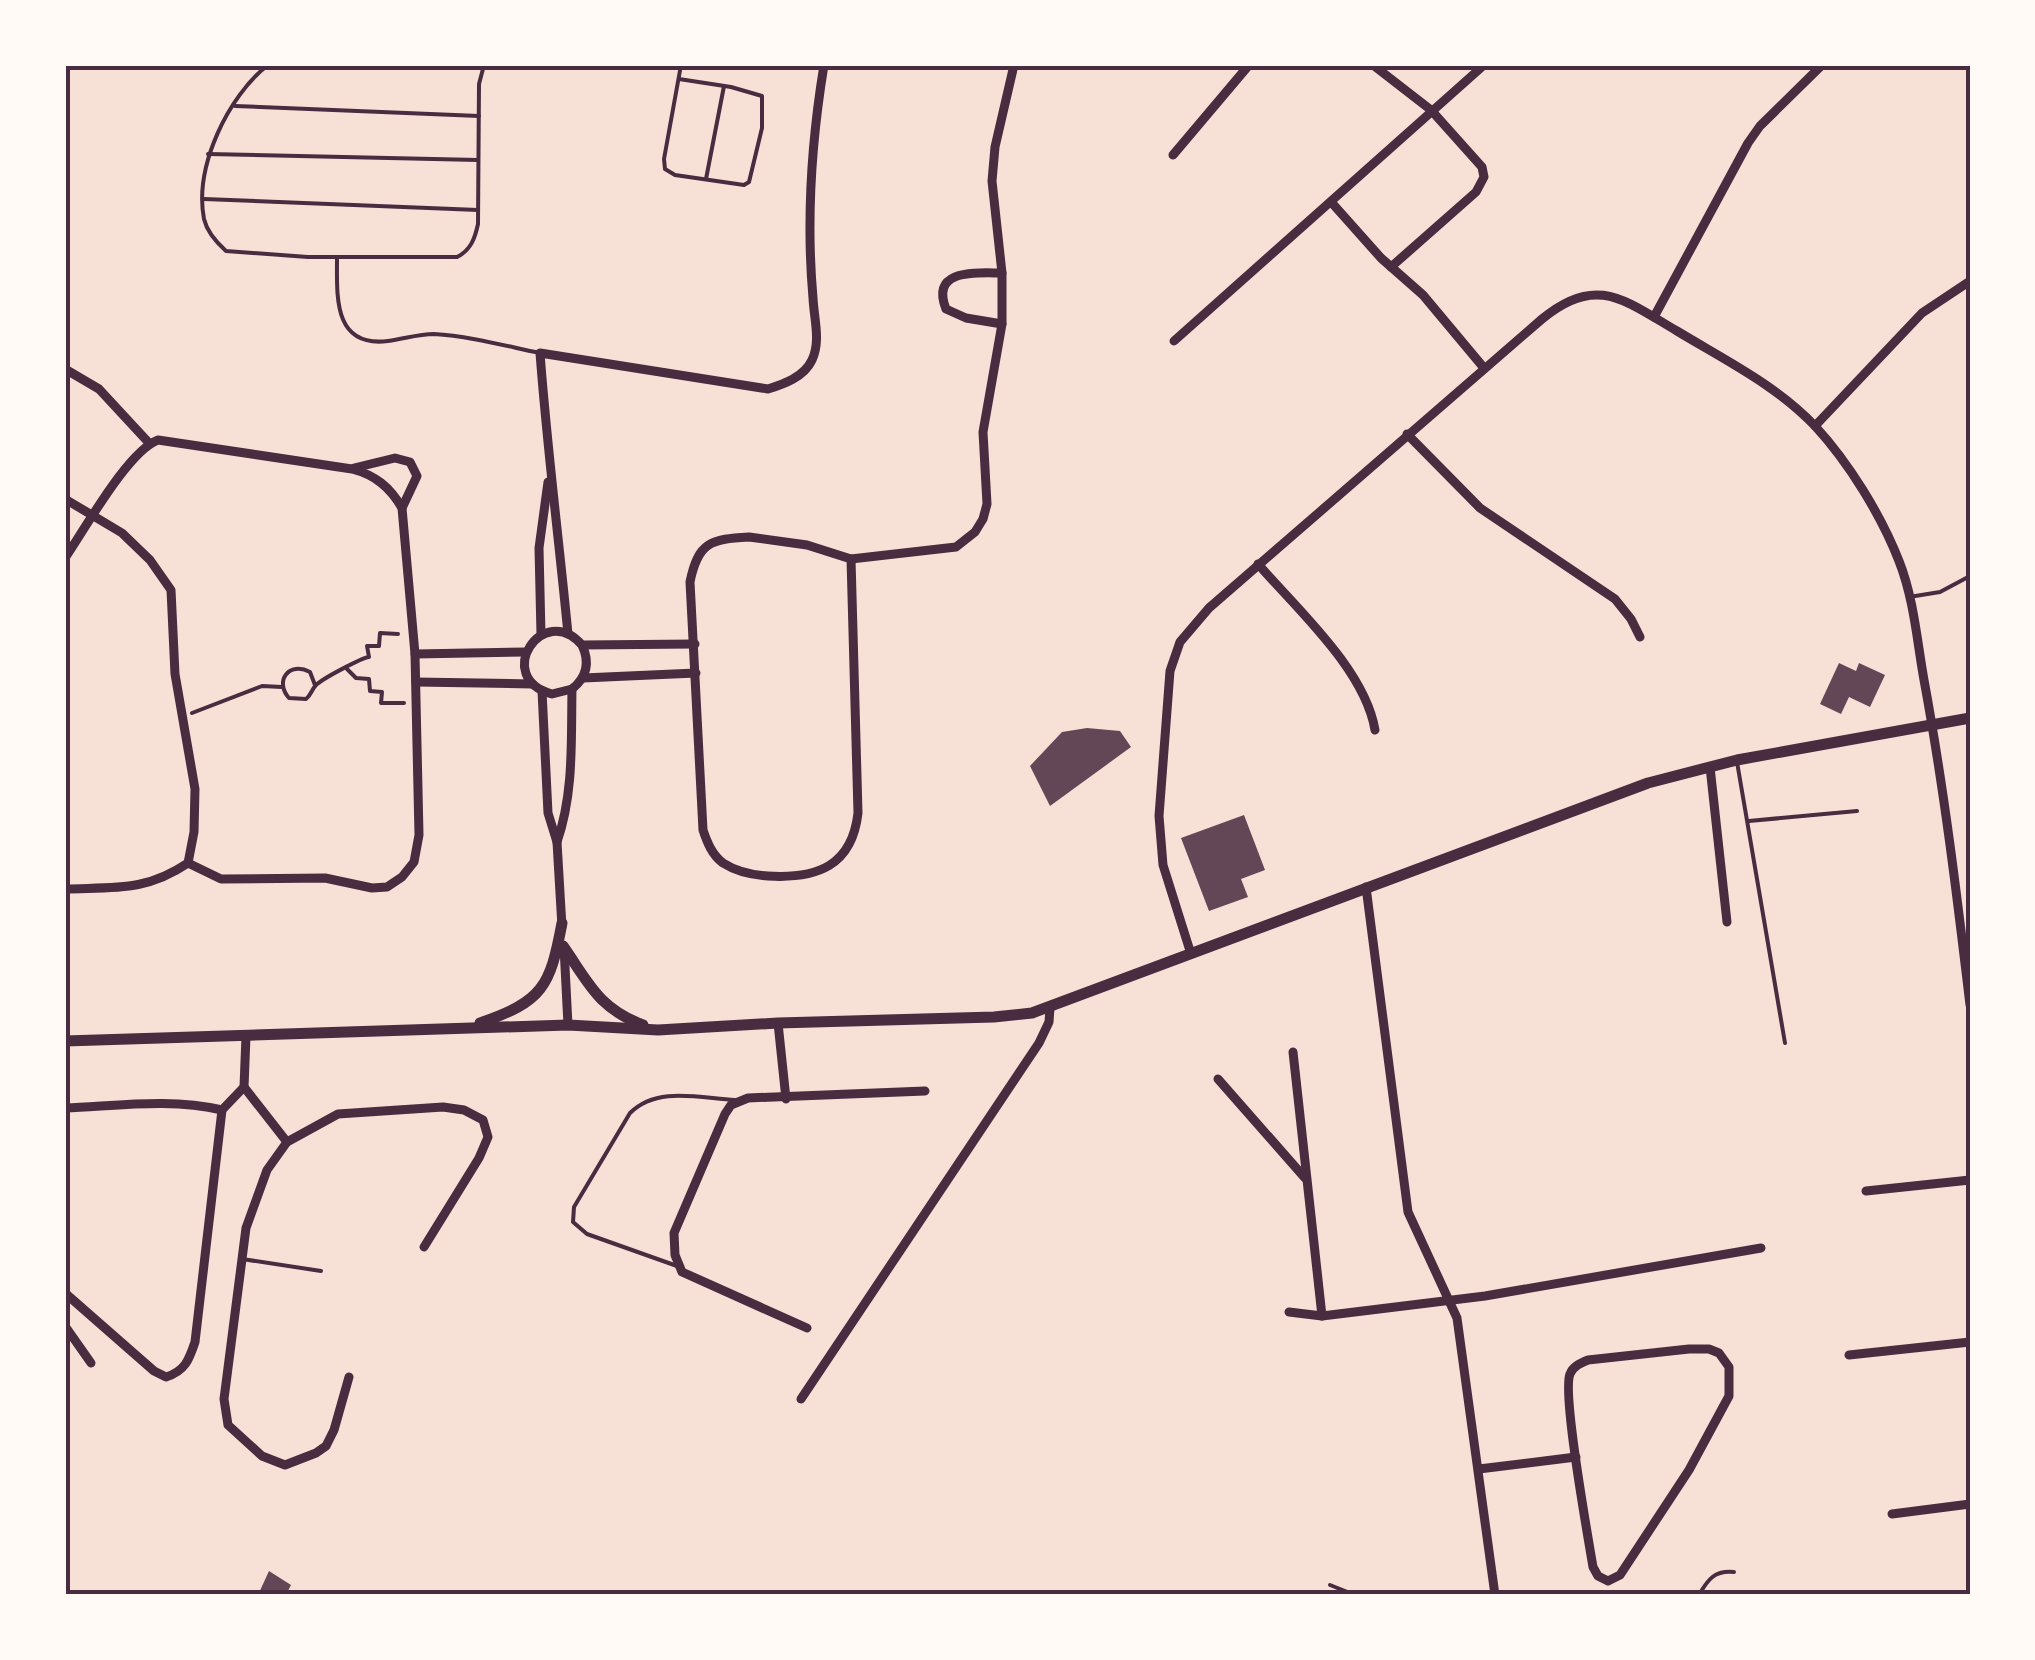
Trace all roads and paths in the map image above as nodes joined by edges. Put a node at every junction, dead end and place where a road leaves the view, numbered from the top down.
1 (268, 65) edge
2 (460, 65) edge
3 (681, 65) edge
4 (824, 65) edge
5 (1014, 65) edge
6 (1249, 65) edge
7 (1373, 65) edge
8 (1484, 65) edge
9 (1822, 65) edge
10 (483, 66) edge
11 (679, 79) junction
12 (724, 86) junction
13 (235, 106) junction
14 (1431, 110) junction
15 (479, 116) junction
16 (208, 154) junction
17 (1173, 154) dead end
18 (478, 160) junction
19 (706, 180) junction
20 (204, 199) junction
21 (1332, 203) junction
22 (478, 210) junction
23 (337, 257) junction
24 (1391, 267) junction
25 (1002, 273) junction
26 (1970, 281) edge
27 (1654, 318) junction
28 (1002, 324) junction
29 (1174, 341) dead end
30 (540, 353) junction
31 (1484, 368) junction
32 (65, 369) edge
33 (1815, 426) junction
34 (1407, 434) junction
35 (149, 443) junction
36 (352, 469) junction
37 (549, 474) junction
38 (65, 499) edge
39 (402, 508) junction
40 (94, 515) junction
41 (65, 558) edge
42 (851, 559) junction
43 (1258, 564) junction
44 (1970, 576) edge
45 (1909, 596) junction
46 (413, 634) junction
47 (568, 634) junction
48 (541, 635) junction
49 (1640, 637) dead end
50 (695, 644) junction
51 (582, 646) junction
52 (526, 652) junction
53 (415, 654) junction
54 (347, 668) junction
55 (696, 673) junction
56 (583, 678) junction
57 (416, 682) junction
58 (532, 684) junction
59 (315, 686) junction
60 (282, 687) junction
61 (572, 690) junction
62 (542, 692) junction
63 (414, 703) junction
64 (182, 718) junction
65 (1970, 718) edge
66 (1932, 724) junction
67 (1376, 730) dead end
68 (1737, 760) junction
69 (1710, 766) junction
70 (1857, 811) dead end
71 (1749, 821) junction
72 (557, 842) junction
73 (188, 863) junction
74 (1366, 887) junction
75 (65, 889) edge
76 (562, 922) junction
77 (1727, 922) dead end
78 (564, 946) junction
79 (1191, 954) junction
80 (1970, 1005) edge
81 (1050, 1008) junction
82 (778, 1022) junction
83 (568, 1025) junction
84 (467, 1028) junction
85 (658, 1030) junction
86 (246, 1036) junction
87 (65, 1041) edge
88 (1785, 1043) dead end
89 (1294, 1052) dead end
90 (1218, 1079) dead end
91 (244, 1087) junction
92 (925, 1091) dead end
93 (786, 1099) junction
94 (739, 1100) junction
95 (65, 1108) edge
96 (222, 1110) junction
97 (287, 1142) junction
98 (1307, 1180) junction
99 (1970, 1180) edge
100 (1866, 1192) dead end
101 (424, 1247) dead end
102 (1761, 1248) dead end
103 (242, 1259) junction
104 (677, 1266) junction
105 (320, 1271) dead end
106 (65, 1293) edge
107 (1448, 1299) junction
108 (1289, 1312) dead end
109 (1322, 1316) junction
110 (65, 1326) edge
111 (807, 1328) dead end
112 (1970, 1342) edge
113 (1850, 1355) dead end
114 (92, 1363) dead end
115 (349, 1377) dead end
116 (801, 1400) dead end
117 (1576, 1457) junction
118 (1479, 1469) junction
119 (1970, 1504) edge
120 (1892, 1514) dead end
121 (1734, 1572) dead end
122 (1330, 1585) dead end
123 (1355, 1595) edge
124 (1495, 1595) edge
125 (1700, 1595) edge

1 - 13 lane
2 - 10 lane
3 - 11 lane
4 - 30 street
5 - 25 street
6 - 17 street
7 - 14 street
8 - 14 street
9 - 27 street
10 - 15 lane
11 - 12 lane
11 - 19 lane
12 - 19 lane
12 - 19 lane
13 - 15 lane
13 - 16 lane
14 - 21 street
14 - 24 street
15 - 18 lane
16 - 18 lane
16 - 20 lane
18 - 22 lane
20 - 22 lane
20 - 23 lane
21 - 24 street
21 - 29 street
22 - 23 lane
23 - 30 lane
24 - 31 street
25 - 28 street
25 - 28 street
26 - 33 street
27 - 31 street
27 - 33 street
28 - 42 street
30 - 37 street
31 - 34 street
32 - 35 street
33 - 45 street
34 - 43 street
34 - 49 street
35 - 36 street
35 - 40 street
36 - 39 street
36 - 39 street
37 - 47 street
37 - 48 street
38 - 40 street
39 - 46 street
40 - 41 street
40 - 64 street
42 - 50 street
42 - 55 street
43 - 67 street
43 - 79 street
44 - 45 lane
45 - 66 street
46 - 53 street
46 - 54 path
47 - 48 street
47 - 51 street
48 - 52 street
50 - 51 street
50 - 55 street
51 - 56 street
52 - 53 street
52 - 58 street
53 - 57 street
54 - 59 path
54 - 63 path
55 - 56 street
56 - 61 street
57 - 58 street
57 - 63 street
58 - 62 street
59 - 60 path
59 - 60 path
60 - 64 path
61 - 62 street
61 - 72 street
62 - 72 street
63 - 73 street
64 - 73 street
65 - 66 street
66 - 68 street
66 - 80 street
68 - 69 street
68 - 71 lane
69 - 74 street
69 - 77 street
70 - 71 lane
71 - 88 lane
72 - 76 street
73 - 75 street
74 - 79 street
74 - 107 street
76 - 78 street
76 - 84 street
78 - 83 street
78 - 85 street
79 - 81 street
81 - 82 street
81 - 116 street
82 - 85 street
82 - 93 street
83 - 84 street
83 - 85 street
84 - 86 street
86 - 87 street
86 - 91 street
89 - 98 street
90 - 98 street
91 - 96 street
91 - 97 street
92 - 93 street
93 - 94 street
94 - 104 street
94 - 104 lane
95 - 96 street
96 - 106 street
97 - 101 street
97 - 103 street
98 - 109 street
99 - 100 street
102 - 107 street
103 - 105 lane
103 - 115 street
104 - 111 street
107 - 109 street
107 - 118 street
108 - 109 street
110 - 114 street
112 - 113 street
117 - 117 street
117 - 118 street
118 - 124 street
119 - 120 street
121 - 125 lane
122 - 123 lane

